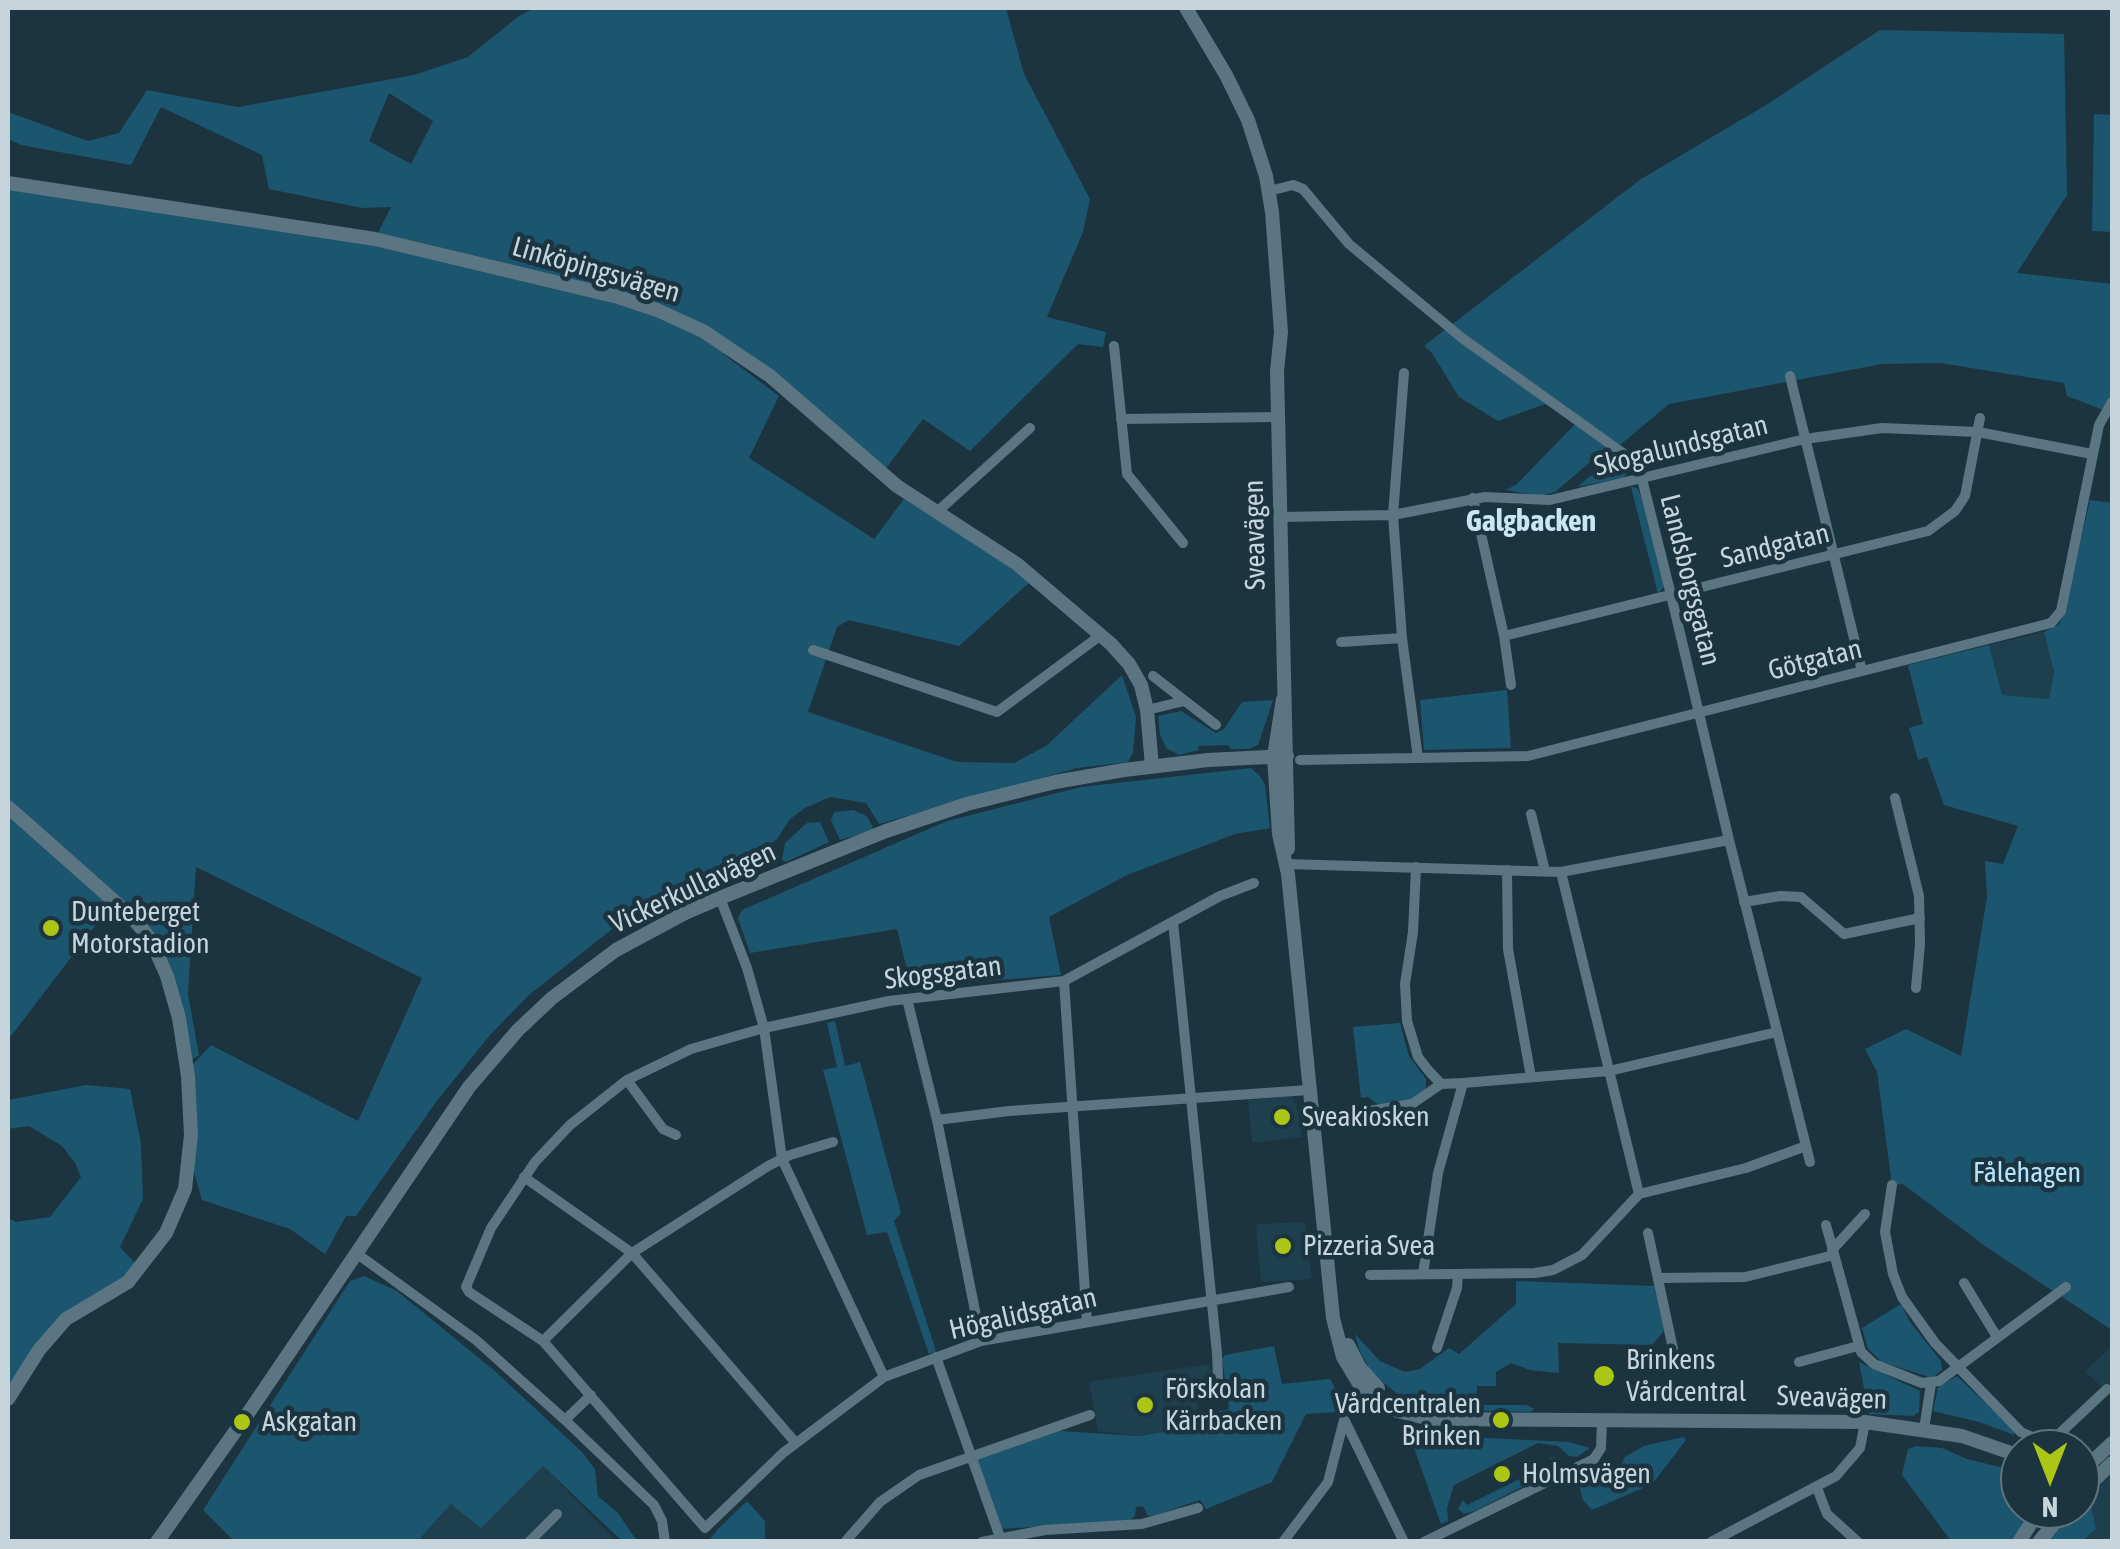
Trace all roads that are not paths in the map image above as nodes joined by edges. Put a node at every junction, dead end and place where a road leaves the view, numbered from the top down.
1 (1186, 8) edge
2 (8, 183) edge
3 (1269, 191) junction
4 (1114, 346) dead end
5 (1404, 372) dead end
6 (1790, 376) dead end
7 (2112, 402) edge
8 (1278, 417) junction
9 (1980, 418) dead end
10 (1121, 419) junction
11 (1030, 428) dead end
12 (1978, 432) junction
13 (1806, 440) junction
14 (2092, 454) junction
15 (1642, 479) junction
16 (1473, 498) junction
17 (937, 512) junction
18 (1393, 515) junction
19 (1280, 517) junction
20 (1183, 543) dead end
21 (1834, 554) junction
22 (1671, 595) junction
23 (1101, 635) junction
24 (1504, 636) junction
25 (1402, 638) junction
26 (1341, 642) dead end
27 (813, 650) dead end
28 (1862, 671) junction
29 (1153, 676) dead end
30 (1511, 685) dead end
31 (1184, 701) junction
32 (1147, 710) junction
33 (1700, 712) junction
34 (1216, 725) dead end
35 (1287, 757) junction
36 (1418, 758) junction
37 (1152, 766) junction
38 (1895, 798) dead end
39 (8, 807) edge
40 (1532, 814) dead end
41 (1729, 840) junction
42 (1286, 864) junction
43 (1416, 867) junction
44 (1507, 870) junction
45 (1546, 871) junction
46 (1562, 872) junction
47 (1254, 882) dead end
48 (720, 898) junction
49 (1744, 902) junction
50 (1920, 918) junction
51 (1172, 922) junction
52 (1064, 980) junction
53 (1916, 988) dead end
54 (907, 999) junction
55 (764, 1028) junction
56 (1777, 1032) junction
57 (1609, 1071) junction
58 (1532, 1077) junction
59 (627, 1080) junction
60 (1463, 1082) junction
61 (1440, 1084) junction
62 (1308, 1090) junction
63 (1190, 1098) junction
64 (1072, 1106) junction
65 (1368, 1111) dead end
66 (938, 1120) junction
67 (676, 1135) dead end
68 (833, 1142) dead end
69 (1806, 1146) junction
70 (782, 1159) junction
71 (1810, 1162) dead end
72 (524, 1177) junction
73 (1892, 1185) dead end
74 (1639, 1194) junction
75 (1865, 1214) dead end
76 (1826, 1226) dead end
77 (1648, 1232) dead end
78 (1833, 1252) junction
79 (356, 1253) junction
80 (632, 1253) junction
81 (1423, 1274) junction
82 (1458, 1274) junction
83 (1370, 1275) dead end
84 (1659, 1278) junction
85 (1964, 1284) dead end
86 (1289, 1287) dead end
87 (2066, 1287) dead end
88 (1210, 1300) junction
89 (1087, 1322) junction
90 (1997, 1338) junction
91 (543, 1341) junction
92 (981, 1341) junction
93 (1858, 1346) junction
94 (1437, 1348) dead end
95 (936, 1358) junction
96 (1675, 1358) dead end
97 (1799, 1362) dead end
98 (1956, 1367) junction
99 (884, 1377) junction
100 (1931, 1384) junction
101 (2107, 1389) dead end
102 (591, 1395) junction
103 (1212, 1396) dead end
104 (8, 1399) edge
105 (1090, 1415) dead end
106 (565, 1420) junction
107 (1602, 1422) junction
108 (1865, 1422) junction
109 (1924, 1429) junction
110 (795, 1442) junction
111 (2000, 1449) edge
112 (969, 1456) junction
113 (1817, 1488) junction
114 (1198, 1508) dead end
115 (557, 1514) dead end
116 (1444, 1537) edge
117 (1000, 1539) edge
118 (156, 1542) edge
119 (529, 1542) edge
120 (665, 1542) edge
121 (844, 1542) edge
122 (982, 1542) edge
123 (1283, 1542) edge
124 (1404, 1542) edge
125 (1424, 1542) edge
126 (1711, 1542) edge
127 (1858, 1542) edge

1 - 3 main road, Sveavägen
2 - 17 main road, Linköpingsvägen
3 - 8 main road, Sveavägen
3 - 15 street, Landsborgsgatan
4 - 10 street
5 - 18 street
6 - 13 street
7 - 14 street, Götgatan
8 - 10 street
8 - 19 main road, Sveavägen
9 - 12 street, Sandgatan
10 - 20 street
11 - 17 street
12 - 13 street, Skogalundsgatan
12 - 14 street, Skogalundsgatan
12 - 21 street, Sandgatan
13 - 15 street, Skogalundsgatan
13 - 21 street
14 - 28 street, Götgatan
15 - 16 street, Skogalundsgatan
15 - 22 street, Landsborgsgatan
16 - 18 street, Skogalundsgatan
16 - 24 street
17 - 23 main road, Linköpingsvägen
18 - 19 street, Skogalundsgatan
18 - 25 street
19 - 35 main road, Sveavägen
21 - 22 street, Sandgatan
21 - 28 street
22 - 24 street, Sandgatan
22 - 33 street, Landsborgsgatan
23 - 27 street
23 - 32 main road, Linköpingsvägen
24 - 30 street
25 - 26 street
25 - 36 street
28 - 33 street, Götgatan
29 - 31 street
31 - 32 street
31 - 34 street
32 - 37 main road, Linköpingsvägen
33 - 36 street, Götgatan
33 - 41 street, Landsborgsgatan
35 - 36 street, Götgatan
35 - 37 main road, Vickerkullavägen
35 - 42 main road, Sveavägen
37 - 48 main road, Vickerkullavägen
38 - 50 street
39 - 104 main road
40 - 45 street
41 - 46 street
41 - 49 street, Landsborgsgatan
42 - 43 street
42 - 62 main road, Sveavägen
43 - 44 street
43 - 61 street
44 - 45 street
44 - 58 street
45 - 46 street
46 - 57 street
47 - 51 street, Skogsgatan
48 - 55 street
48 - 79 main road, Vickerkullavägen
49 - 50 street
49 - 56 street, Landsborgsgatan
50 - 53 street
51 - 52 street, Skogsgatan
51 - 63 street
52 - 54 street, Skogsgatan
52 - 64 street
54 - 55 street, Skogsgatan
54 - 66 street
55 - 59 street, Skogsgatan
55 - 70 street
56 - 57 street
56 - 69 street, Landsborgsgatan
57 - 58 street
57 - 74 street
58 - 60 street
59 - 67 street
59 - 72 street, Skogsgatan
60 - 61 street
60 - 81 street
61 - 65 street
62 - 63 street
62 - 107 main road, Sveavägen
63 - 64 street
63 - 88 street
64 - 66 street
64 - 89 street
66 - 92 street
68 - 70 street
69 - 71 street, Landsborgsgatan
69 - 74 street
70 - 80 street
70 - 99 street
72 - 80 street
72 - 91 street, Skogsgatan
73 - 98 street
74 - 82 street
75 - 78 street
76 - 78 street
77 - 84 street
78 - 84 street
78 - 93 street
79 - 106 street
79 - 118 main road, Vickerkullavägen
80 - 91 street
80 - 110 street
81 - 82 street
81 - 83 street
82 - 94 street
84 - 96 street
85 - 90 street
86 - 88 street, Högalidsgatan
87 - 90 street
88 - 89 street, Högalidsgatan
88 - 103 street
89 - 92 street, Högalidsgatan
90 - 98 street
91 - 102 street
92 - 95 street, Högalidsgatan
93 - 97 street
93 - 100 street
95 - 99 street, Högalidsgatan
95 - 112 street
98 - 100 street
98 - 101 street
99 - 110 street, Högalidsgatan
100 - 109 street
102 - 106 street
102 - 110 street, Högalidsgatan
105 - 112 street
106 - 120 street
107 - 108 main road, Sveavägen
107 - 116 street
108 - 109 main road, Sveavägen
108 - 113 street
109 - 111 main road, Sveavägen
112 - 117 street
112 - 121 street
113 - 126 street
113 - 127 street
114 - 117 street
115 - 119 street
116 - 125 street
117 - 122 street
123 - 124 street

